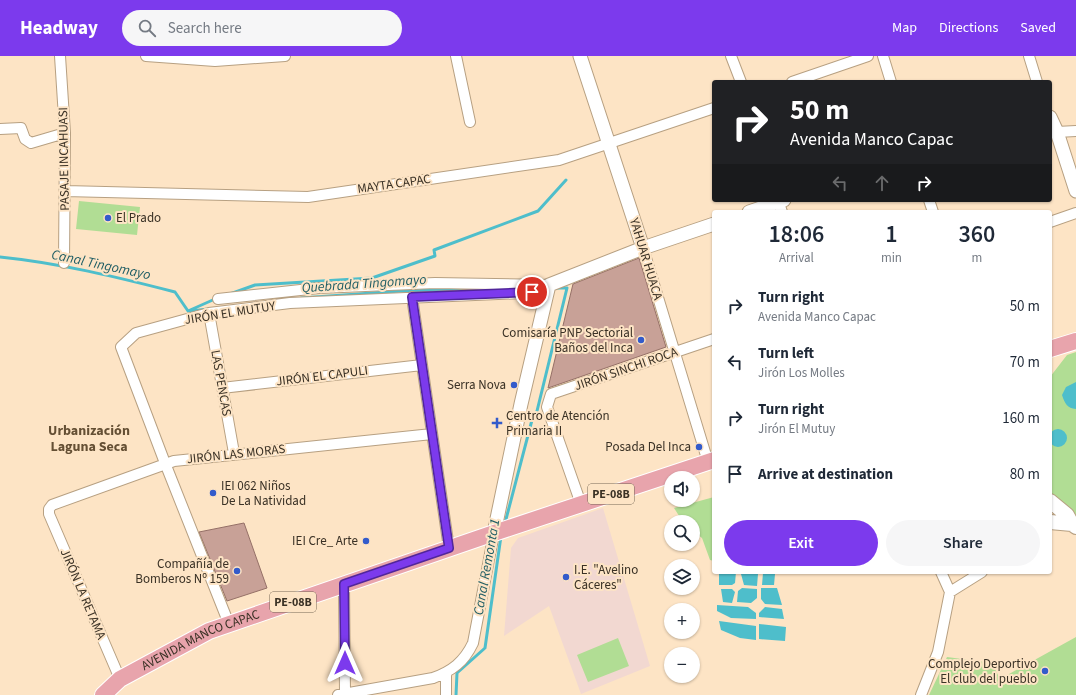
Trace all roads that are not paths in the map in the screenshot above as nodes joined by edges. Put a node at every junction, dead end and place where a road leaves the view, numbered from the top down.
1 (60, 56) edge
2 (146, 56) edge
3 (285, 56) edge
4 (456, 56) edge
5 (580, 56) edge
6 (731, 56) edge
7 (868, 56) edge
8 (883, 56) edge
9 (1029, 56) edge
10 (740, 80) edge
11 (798, 80) edge
12 (890, 80) edge
13 (1036, 80) edge
14 (712, 109) edge
15 (1052, 121) edge
16 (470, 122) dead end
17 (0, 129) edge
18 (1076, 131) edge
19 (1057, 132) junction
20 (65, 133) junction
21 (609, 142) junction
22 (65, 191) junction
23 (1076, 191) edge
24 (781, 203) edge
25 (756, 210) edge
26 (1076, 213) edge
27 (1052, 221) edge
28 (712, 225) edge
29 (643, 248) junction
30 (64, 263) dead end
31 (548, 288) junction
32 (412, 297) junction
33 (218, 299) dead end
34 (209, 313) junction
35 (712, 340) edge
36 (1076, 341) edge
37 (673, 352) junction
38 (1053, 352) edge
39 (422, 365) junction
40 (222, 388) junction
41 (432, 434) junction
42 (234, 453) junction
43 (711, 461) edge
44 (164, 463) junction
45 (1052, 503) edge
46 (581, 504) junction
47 (49, 509) joint
48 (1052, 523) edge
49 (1074, 525) edge
50 (500, 531) junction
51 (449, 548) junction
52 (942, 574) edge
53 (979, 574) edge
54 (344, 584) junction
55 (950, 592) junction
56 (230, 624) junction
57 (446, 673) junction
58 (120, 678) junction
59 (103, 695) edge
60 (342, 695) edge
61 (446, 695) edge
62 (921, 695) edge

1 - 20 street, PASAJE INCAHUASI
2 - 3 street
4 - 16 street
5 - 21 street, YAHUAR HUACA
6 - 10 street
7 - 11 street
8 - 12 street
9 - 13 street
14 - 21 street, MAYTA CAPAC
15 - 19 street
17 - 20 street
18 - 19 street
19 - 23 street
20 - 22 street, PASAJE INCAHUASI
21 - 22 street, MAYTA CAPAC
21 - 29 street, YAHUAR HUACA
22 - 30 street, PASAJE INCAHUASI
24 - 25 street
26 - 27 street
28 - 29 street
29 - 31 street
29 - 37 street, YAHUAR HUACA
31 - 32 street, JIRÓN EL MUTUY
31 - 33 street
31 - 50 street
32 - 34 street, JIRÓN EL MUTUY
32 - 39 street
34 - 40 street, LAS PENCAS
34 - 44 street, JIRÓN EL MUTUY
35 - 37 street, JIRÓN SINCHI ROCA
36 - 38 main road
37 - 43 street, YAHUAR HUACA
37 - 46 street, JIRÓN SINCHI ROCA
39 - 40 street, JIRÓN EL CAPULI
39 - 41 street
40 - 42 street, LAS PENCAS
41 - 42 street, JIRÓN LAS MORAS
41 - 51 street
42 - 44 street, JIRÓN LAS MORAS
43 - 46 main road, AVENIDA MANCO CAPAC / PE-08B
44 - 47 street, JIRÓN LAS MORAS
44 - 56 street, JIRÓN EL MUTUY
45 - 49 main road
46 - 50 main road, AVENIDA MANCO CAPAC / PE-08B
47 - 58 street, JIRÓN LA RETAMA
48 - 49 main road
50 - 51 main road, AVENIDA MANCO CAPAC / PE-08B
50 - 57 street
51 - 54 main road, AVENIDA MANCO CAPAC / PE-08B
52 - 55 street
53 - 55 street
54 - 56 main road, AVENIDA MANCO CAPAC / PE-08B
54 - 60 street
55 - 62 street
56 - 58 main road, AVENIDA MANCO CAPAC / PE-08B
57 - 60 street
57 - 61 street
58 - 59 main road, AVENIDA MANCO CAPAC / PE-08B

